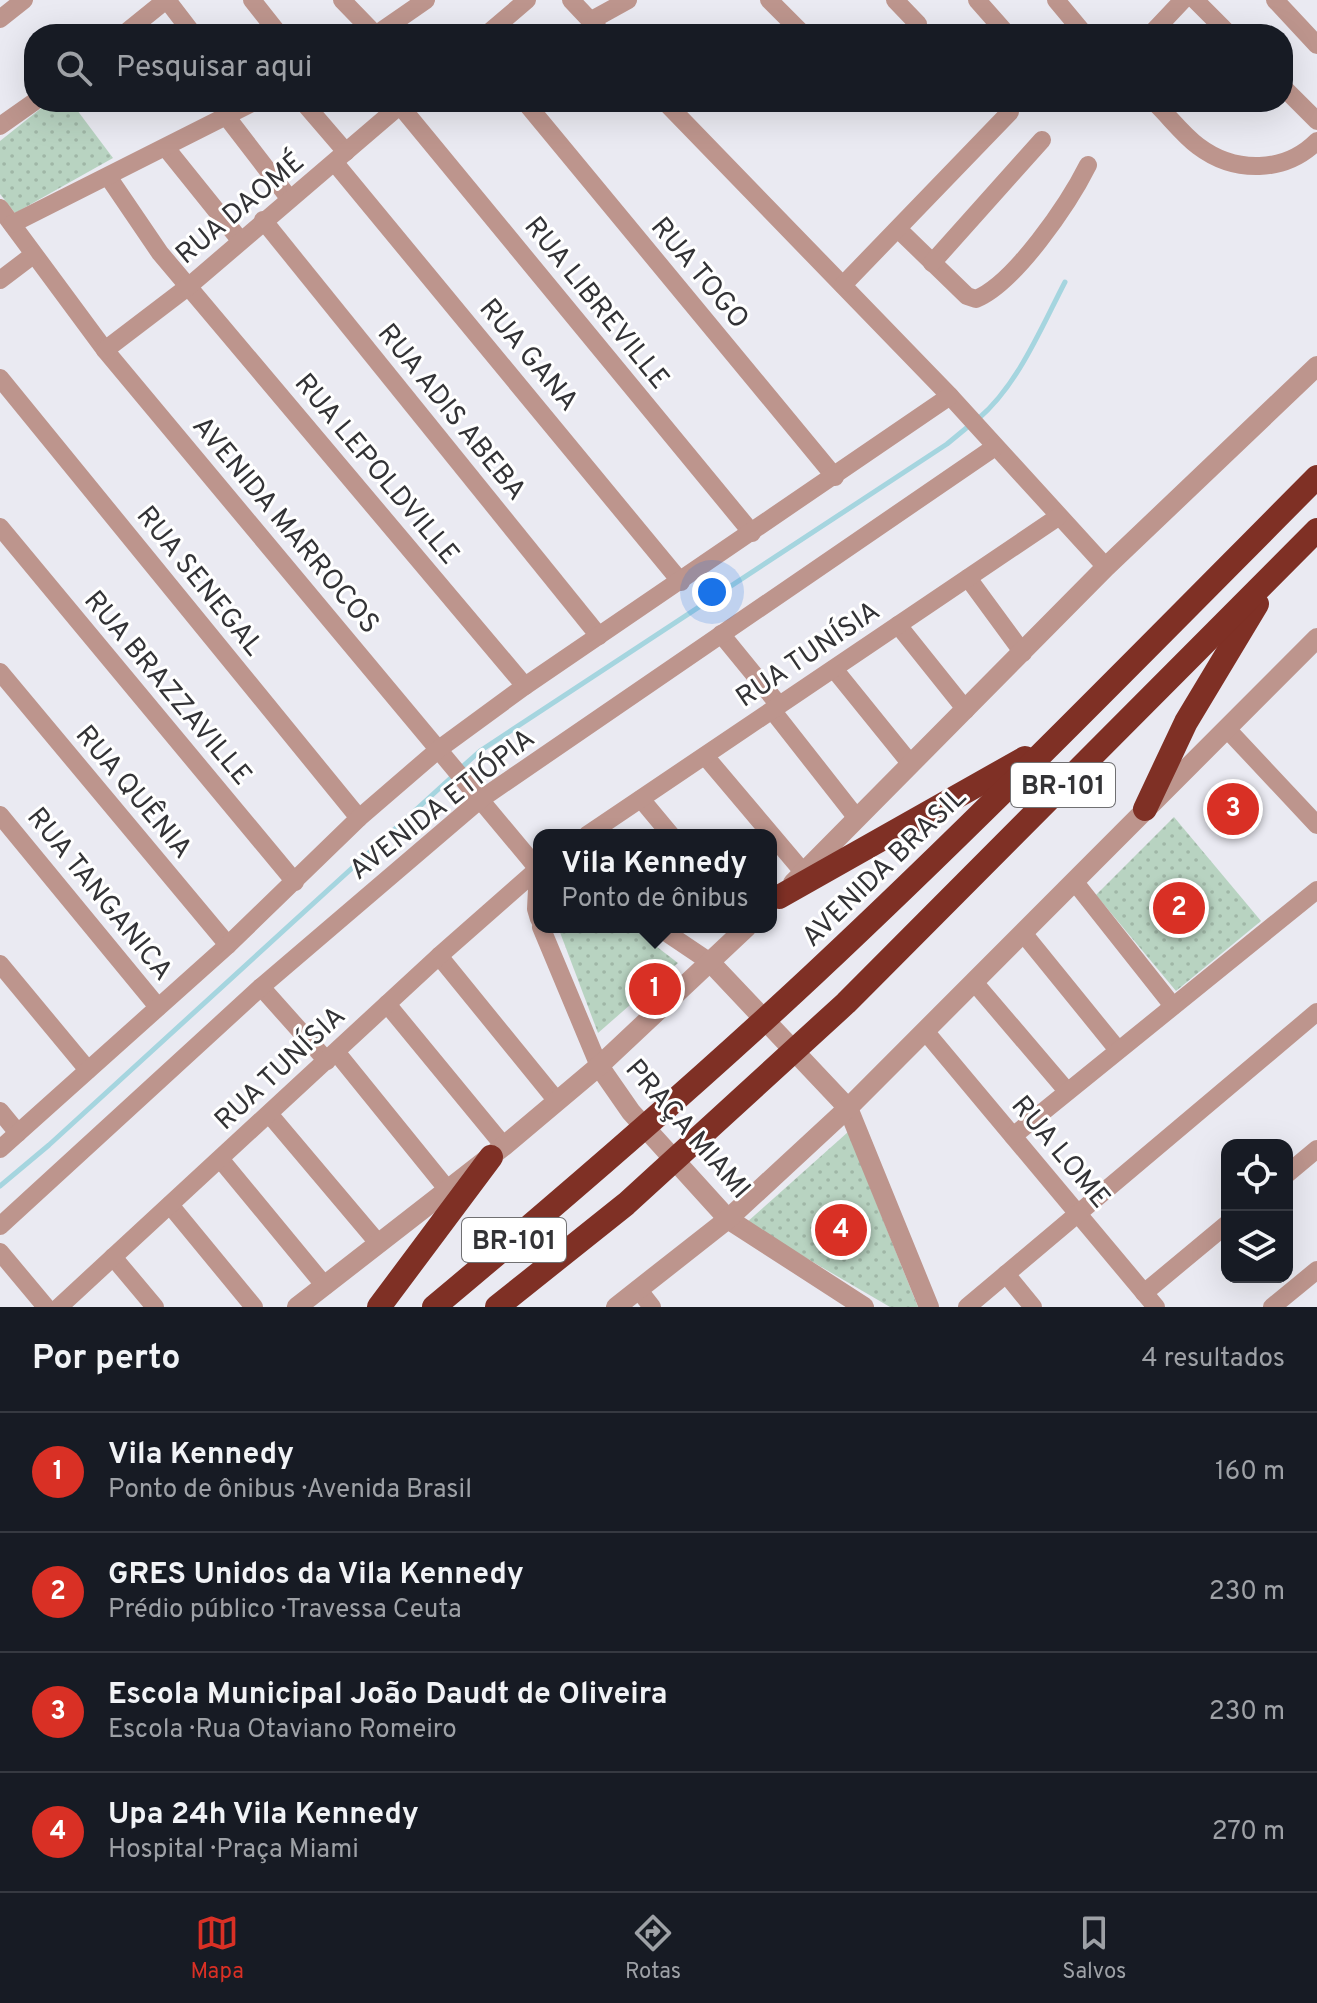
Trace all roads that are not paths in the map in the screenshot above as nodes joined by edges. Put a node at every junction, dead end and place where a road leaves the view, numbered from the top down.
1 (24, 0) edge
2 (167, 0) edge
3 (252, 0) edge
4 (342, 0) edge
5 (426, 0) edge
6 (527, 0) edge
7 (571, 0) edge
8 (628, 0) edge
9 (769, 0) edge
10 (895, 0) edge
11 (977, 0) edge
12 (1056, 0) edge
13 (1183, 0) edge
14 (1195, 0) edge
15 (1277, 1) edge
16 (0, 19) edge
17 (137, 24) edge
18 (185, 24) edge
19 (271, 24) edge
20 (366, 24) edge
21 (391, 24) edge
22 (499, 24) edge
23 (593, 24) edge
24 (601, 24) edge
25 (793, 24) edge
26 (918, 24) dead end
27 (998, 24) edge
28 (1076, 24) edge
29 (1160, 24) edge
30 (1219, 24) edge
31 (1317, 45) edge
32 (1293, 97) edge
33 (24, 109) edge
34 (234, 112) edge
35 (310, 112) edge
36 (390, 112) edge
37 (407, 112) edge
38 (533, 112) edge
39 (675, 112) edge
40 (1010, 112) dead end
41 (1164, 112) edge
42 (226, 116) junction
43 (1317, 121) edge
44 (0, 126) edge
45 (1042, 140) dead end
46 (1317, 141) edge
47 (166, 148) junction
48 (341, 158) junction
49 (1088, 165) dead end
50 (109, 178) junction
51 (289, 198) junction
52 (0, 208) edge
53 (263, 220) junction
54 (12, 224) junction
55 (898, 229) junction
56 (240, 240) junction
57 (33, 255) junction
58 (932, 263) junction
59 (0, 280) edge
60 (843, 285) junction
61 (189, 286) junction
62 (105, 350) junction
63 (1317, 366) edge
64 (0, 378) edge
65 (950, 396) junction
66 (995, 447) junction
67 (835, 477) junction
68 (1317, 477) edge
69 (1058, 517) junction
70 (0, 527) edge
71 (1317, 530) edge
72 (752, 533) junction
73 (1106, 567) junction
74 (1280, 568) junction
75 (968, 578) junction
76 (681, 582) junction
77 (898, 625) junction
78 (721, 634) junction
79 (599, 636) junction
80 (1317, 638) edge
81 (1023, 653) junction
82 (834, 669) junction
83 (0, 672) edge
84 (525, 686) junction
85 (776, 708) junction
86 (966, 710) junction
87 (1227, 729) junction
88 (1055, 741) junction
89 (444, 754) junction
90 (705, 756) junction
91 (910, 763) junction
92 (478, 794) junction
93 (641, 799) junction
94 (1145, 809) junction
95 (0, 815) edge
96 (856, 817) junction
97 (359, 818) junction
98 (1317, 825) edge
99 (596, 829) edge
100 (666, 829) edge
101 (767, 829) edge
102 (777, 841) edge
103 (533, 862) edge
104 (804, 873) junction
105 (533, 874) edge
106 (1074, 881) junction
107 (295, 882) junction
108 (1317, 890) edge
109 (777, 898) edge
110 (777, 899) edge
111 (544, 933) edge
112 (667, 933) edge
113 (741, 933) edge
114 (1023, 933) junction
115 (228, 945) junction
116 (439, 956) junction
117 (710, 962) junction
118 (0, 964) edge
119 (974, 982) junction
120 (261, 987) junction
121 (387, 1004) junction
122 (1173, 1006) junction
123 (158, 1007) junction
124 (1317, 1012) edge
125 (925, 1031) junction
126 (1118, 1050) junction
127 (332, 1057) junction
128 (599, 1066) junction
129 (88, 1070) junction
130 (1067, 1091) junction
131 (557, 1101) junction
132 (848, 1108) junction
133 (0, 1111) edge
134 (270, 1115) junction
135 (18, 1133) junction
136 (1013, 1136) junction
137 (0, 1149) edge
138 (1317, 1149) edge
139 (498, 1152) junction
140 (221, 1160) junction
141 (1293, 1169) edge
142 (448, 1190) junction
143 (170, 1205) junction
144 (1077, 1213) junction
145 (728, 1219) junction
146 (0, 1226) edge
147 (1221, 1230) edge
148 (379, 1244) junction
149 (0, 1252) edge
150 (113, 1257) junction
151 (1317, 1270) edge
152 (1006, 1274) junction
153 (325, 1286) junction
154 (638, 1289) junction
155 (1150, 1300) edge
156 (46, 1307) edge
157 (59, 1307) edge
158 (155, 1307) edge
159 (254, 1307) edge
160 (297, 1307) edge
161 (379, 1307) edge
162 (434, 1307) edge
163 (497, 1307) edge
164 (616, 1307) edge
165 (652, 1307) edge
166 (864, 1307) edge
167 (929, 1307) edge
168 (967, 1307) edge
169 (1033, 1307) edge
170 (1272, 1307) edge

1 - 16 street
2 - 17 street
2 - 18 street
3 - 19 street
4 - 20 street
5 - 21 street
6 - 22 street
7 - 23 street
8 - 24 street
9 - 25 street
10 - 26 street
11 - 27 street
12 - 28 street
13 - 29 street
14 - 30 street
15 - 31 street
32 - 43 street
33 - 44 street
34 - 42 street
35 - 48 street, RUA GANA
36 - 48 street, RUA DAOMÉ
37 - 72 street, RUA LIBREVILLE
38 - 67 street, RUA TOGO
39 - 60 street
40 - 55 street
41 - 46 street
42 - 47 street
42 - 51 street
45 - 58 street
47 - 50 street
47 - 56 street
48 - 51 street, RUA DAOMÉ
48 - 76 street, RUA GANA
49 - 58 street
50 - 54 street
50 - 61 street, RUA LEPOLDVILLE
51 - 53 street, RUA DAOMÉ
52 - 54 street, AVENIDA MARROCOS
53 - 56 street, RUA DAOMÉ
53 - 79 street, RUA ADIS ABEBA
54 - 57 street, AVENIDA MARROCOS
55 - 58 street
55 - 60 street
56 - 61 street, RUA DAOMÉ
57 - 59 street
57 - 62 street, AVENIDA MARROCOS
60 - 65 street
61 - 62 street, RUA DAOMÉ
61 - 84 street, RUA LEPOLDVILLE
62 - 89 street, AVENIDA MARROCOS
63 - 73 street, AVENIDA BRASIL
64 - 97 street, RUA SENEGAL
65 - 66 street
65 - 67 street, AVENIDA ETIÓPIA
66 - 69 street
66 - 78 street, AVENIDA ETIÓPIA
67 - 72 street, AVENIDA ETIÓPIA
68 - 88 highway, AVENIDA BRASIL / BR-101
69 - 73 street
69 - 75 street, RUA TUNÍSIA
70 - 107 street, RUA BRAZZAVILLE
71 - 74 highway, BR-101
72 - 76 street, AVENIDA ETIÓPIA
73 - 81 street, AVENIDA BRASIL
74 - 94 highway
74 - 163 highway, BR-101
75 - 77 street, RUA TUNÍSIA
75 - 81 street
76 - 79 street, AVENIDA ETIÓPIA
77 - 82 street, RUA TUNÍSIA
77 - 86 street
78 - 85 street
78 - 92 street, AVENIDA ETIÓPIA
79 - 84 street, AVENIDA ETIÓPIA
80 - 87 street
81 - 86 street, AVENIDA BRASIL
82 - 85 street, RUA TUNÍSIA
82 - 91 street
83 - 115 street, RUA QUÊNIA
84 - 89 street, AVENIDA ETIÓPIA
85 - 90 street, RUA TUNÍSIA
85 - 96 street
86 - 91 street, AVENIDA BRASIL
87 - 94 street
87 - 98 street
88 - 110 highway
88 - 162 highway, AVENIDA BRASIL / BR-101
89 - 92 street, AVENIDA MARROCOS
89 - 97 street, AVENIDA ETIÓPIA
90 - 93 street, RUA TUNÍSIA
90 - 101 street
91 - 96 street, AVENIDA BRASIL
92 - 103 street, AVENIDA MARROCOS
92 - 120 street, AVENIDA ETIÓPIA
93 - 99 street, RUA TUNÍSIA
93 - 100 street
94 - 106 street
95 - 123 street, RUA TANGANICA
96 - 104 street, AVENIDA BRASIL
97 - 107 street, AVENIDA ETIÓPIA
102 - 104 street
104 - 109 street, AVENIDA BRASIL
105 - 116 street, RUA TUNÍSIA
106 - 114 street
106 - 122 street
107 - 115 street, AVENIDA ETIÓPIA
108 - 122 street
111 - 128 street, PRAÇA MIAMI
112 - 117 street
113 - 117 street
114 - 119 street
114 - 126 street
115 - 123 street, AVENIDA ETIÓPIA
116 - 121 street, RUA TUNÍSIA
116 - 131 street
117 - 128 street
117 - 132 street
118 - 129 street
119 - 125 street
119 - 130 street
120 - 127 street
120 - 146 street, AVENIDA ETIÓPIA
121 - 127 street, RUA TUNÍSIA
121 - 139 street
122 - 126 street
123 - 129 street, AVENIDA ETIÓPIA
124 - 144 street
125 - 132 street
125 - 136 street, RUA LOME
126 - 130 street
127 - 134 street, RUA TUNÍSIA
127 - 142 street
128 - 131 street
128 - 145 street, PRAÇA MIAMI
129 - 135 street, AVENIDA ETIÓPIA
130 - 136 street
131 - 139 street
132 - 145 street
132 - 167 street
133 - 135 street
134 - 140 street, RUA TUNÍSIA
134 - 148 street
135 - 137 street, AVENIDA ETIÓPIA
136 - 144 street, RUA LOME
138 - 141 street
139 - 142 street
139 - 161 highway
140 - 143 street, RUA TUNÍSIA
140 - 153 street
142 - 148 street
143 - 150 street, RUA TUNÍSIA
143 - 159 street
144 - 152 street
144 - 155 street, RUA LOME
145 - 154 street
145 - 166 street, PRAÇA MIAMI
147 - 155 street
148 - 153 street
149 - 156 street
150 - 157 street, RUA TUNÍSIA
150 - 158 street
151 - 170 street
152 - 168 street
152 - 169 street
153 - 160 street
154 - 164 street
154 - 165 street

